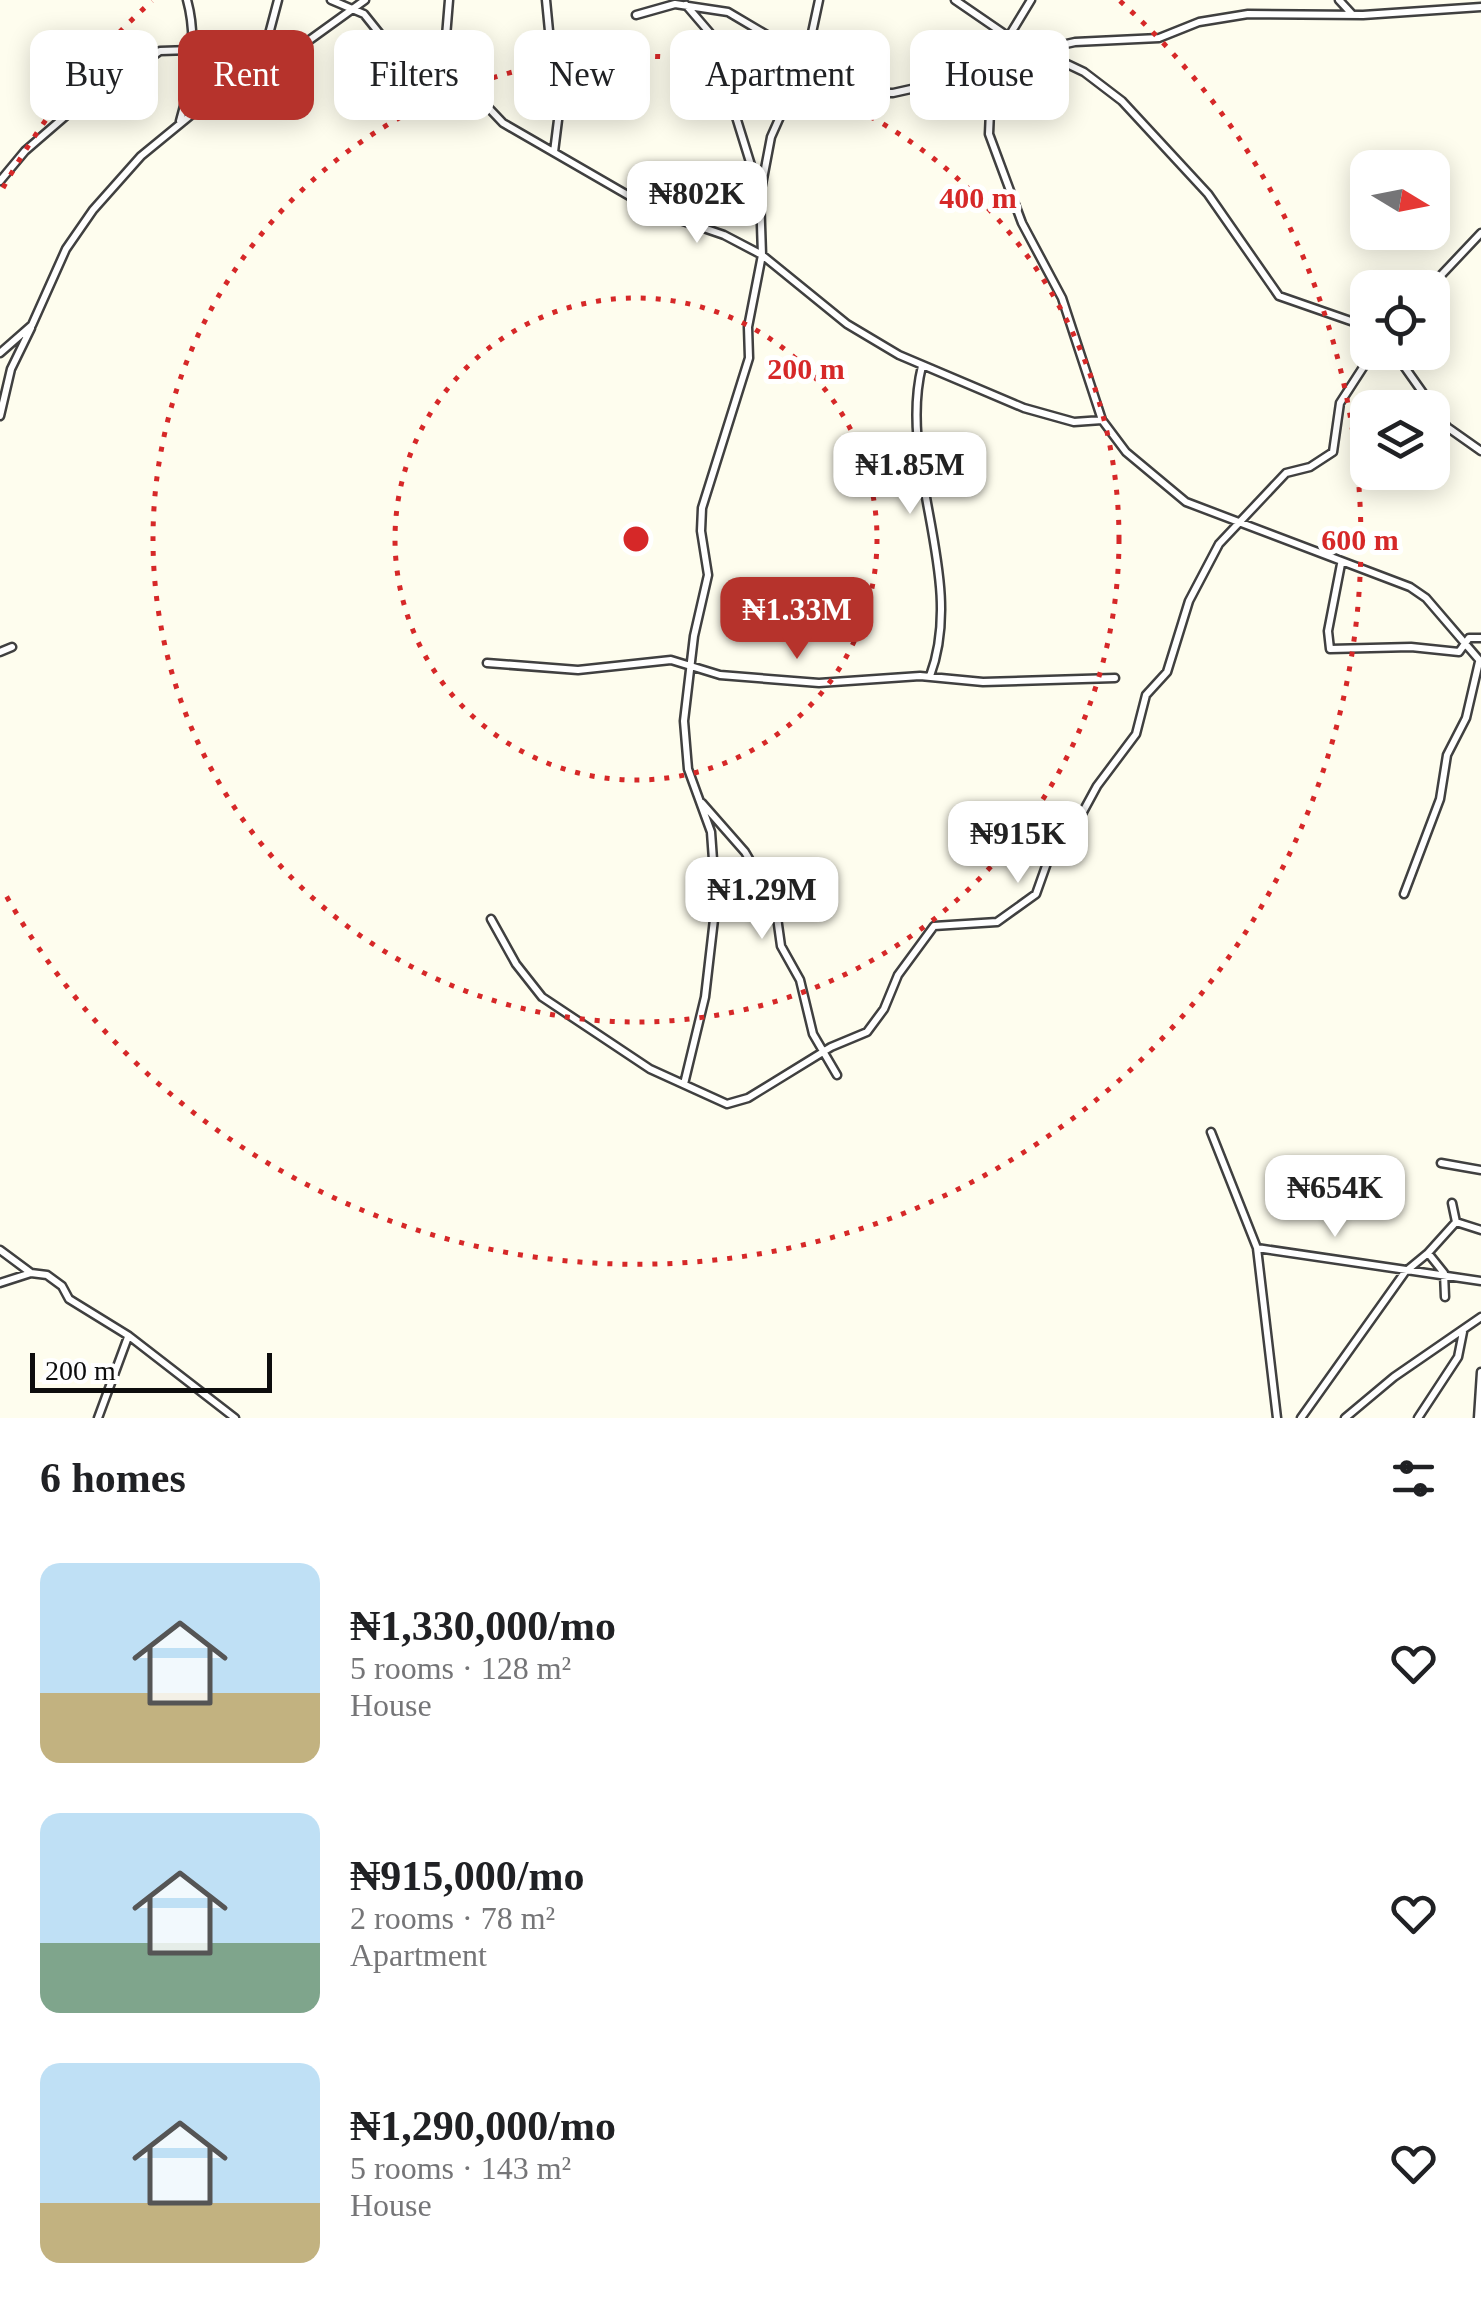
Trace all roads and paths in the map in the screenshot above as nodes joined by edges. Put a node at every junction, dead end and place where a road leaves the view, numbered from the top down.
1 (187, 0) edge
2 (278, 0) edge
3 (331, 0) edge
4 (365, 0) edge
5 (449, 0) edge
6 (546, 0) edge
7 (820, 0) edge
8 (956, 0) edge
9 (1030, 0) edge
10 (1338, 0) edge
11 (684, 2) edge
12 (1396, 3) dead end
13 (1481, 7) edge
14 (354, 10) junction
15 (1351, 13) junction
16 (1395, 13) junction
17 (636, 15) dead end
18 (194, 30) edge
19 (270, 30) edge
20 (377, 30) edge
21 (447, 30) edge
22 (759, 30) edge
23 (815, 30) edge
24 (999, 30) edge
25 (1009, 30) edge
26 (314, 38) edge
27 (1069, 43) edge
28 (178, 50) edge
29 (1069, 65) edge
30 (494, 114) edge
31 (179, 120) edge
32 (187, 120) edge
33 (779, 120) edge
34 (991, 120) edge
35 (178, 125) junction
36 (554, 152) junction
37 (0, 182) edge
38 (760, 195) junction
39 (1481, 233) edge
40 (762, 255) junction
41 (1446, 270) edge
42 (1350, 320) edge
43 (32, 325) junction
44 (0, 353) edge
45 (922, 366) junction
46 (1361, 370) edge
47 (1407, 370) edge
48 (0, 416) edge
49 (1102, 420) junction
50 (1481, 452) edge
51 (1238, 524) junction
52 (1341, 564) junction
53 (1481, 638) edge
54 (1466, 646) junction
55 (12, 647) dead end
56 (0, 652) edge
57 (1480, 662) edge
58 (487, 663) dead end
59 (691, 665) junction
60 (930, 676) junction
61 (1115, 678) dead end
62 (698, 798) junction
63 (1404, 894) dead end
64 (491, 919) dead end
65 (824, 1052) junction
66 (837, 1074) dead end
67 (684, 1084) junction
68 (1211, 1132) dead end
69 (1441, 1163) dead end
70 (1481, 1170) edge
71 (1452, 1203) dead end
72 (1456, 1222) junction
73 (1481, 1230) edge
74 (1257, 1248) junction
75 (0, 1250) edge
76 (1428, 1254) junction
77 (1405, 1272) junction
78 (32, 1273) junction
79 (1444, 1273) junction
80 (1481, 1281) edge
81 (0, 1283) edge
82 (1446, 1297) dead end
83 (1481, 1316) edge
84 (1463, 1330) junction
85 (129, 1336) junction
86 (1481, 1372) edge
87 (98, 1418) edge
88 (235, 1418) edge
89 (1277, 1418) edge
90 (1300, 1418) edge
91 (1345, 1418) edge
92 (1418, 1418) edge
93 (1478, 1418) edge

1 - 18 street
2 - 19 street
3 - 14 street
4 - 14 street
5 - 21 street
6 - 36 street
7 - 23 street
8 - 24 street
9 - 25 street
10 - 15 street
11 - 17 street
11 - 22 street
11 - 38 street
12 - 16 street
13 - 16 street
14 - 20 street
14 - 26 street
15 - 16 street
15 - 27 street
28 - 37 street
29 - 42 street
30 - 36 street
31 - 35 street
32 - 35 street
33 - 38 street
34 - 49 street
35 - 43 street
36 - 40 street
38 - 40 street
39 - 41 street
40 - 45 street
40 - 59 street
43 - 44 street
43 - 48 street
45 - 49 street
45 - 60 street
46 - 51 street
47 - 50 street
49 - 51 street
51 - 52 street
51 - 65 street
52 - 54 street
52 - 54 street
53 - 54 street
54 - 57 street
55 - 56 street
57 - 63 street
58 - 59 street
59 - 60 street
59 - 62 street
60 - 61 street
62 - 65 street
62 - 67 street
64 - 67 street
65 - 66 street
65 - 67 street
68 - 74 street
69 - 70 street
71 - 72 street
72 - 73 street
72 - 76 street
74 - 77 street
74 - 89 street
75 - 78 street
76 - 77 street
76 - 79 street
77 - 79 street
77 - 90 street
78 - 81 street
78 - 85 street
79 - 80 street
79 - 82 street
83 - 84 street
84 - 91 street
84 - 92 street
85 - 87 street
85 - 88 street
86 - 93 street

